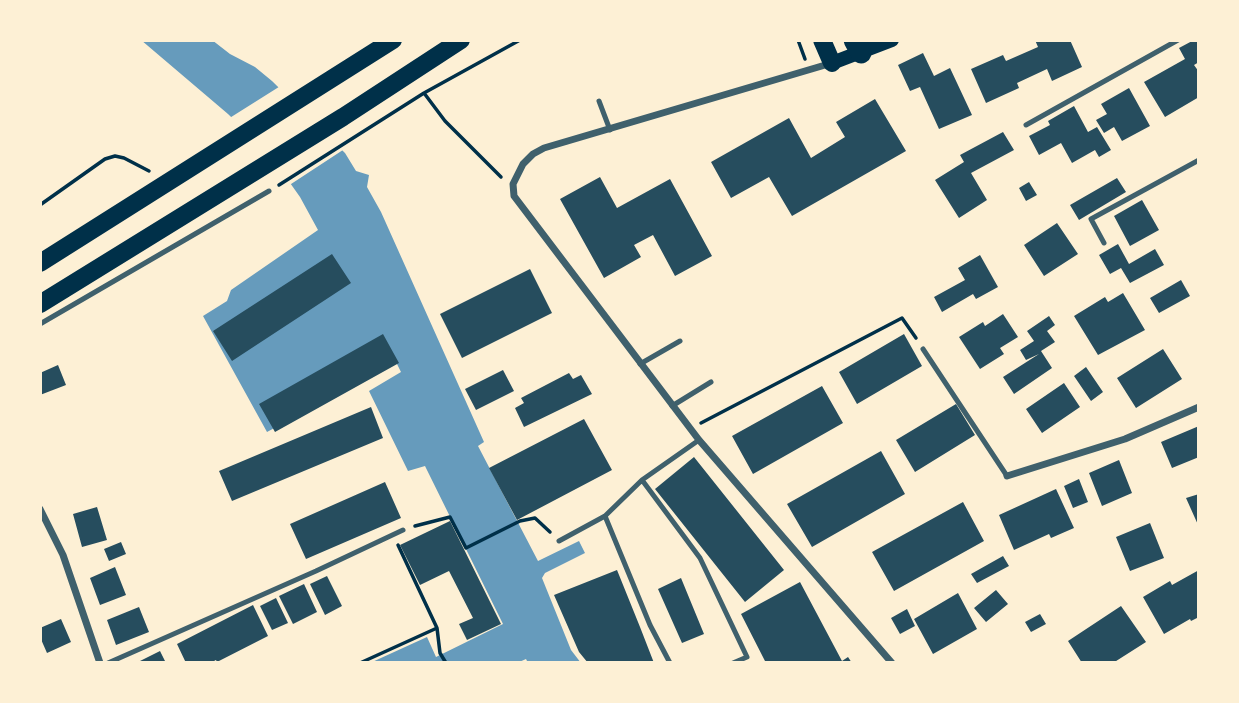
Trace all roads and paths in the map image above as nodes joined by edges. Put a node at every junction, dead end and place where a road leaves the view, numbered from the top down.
1 (393, 40) edge
2 (461, 40) edge
3 (520, 40) edge
4 (822, 40) edge
5 (892, 40) edge
6 (1178, 40) edge
7 (857, 47) edge
8 (832, 63) junction
9 (424, 93) junction
10 (599, 101) dead end
11 (1026, 125) dead end
12 (610, 130) junction
13 (1199, 160) edge
14 (155, 171) dead end
15 (513, 184) junction
16 (269, 191) joint
17 (40, 205) edge
18 (1104, 243) dead end
19 (40, 263) edge
20 (40, 304) edge
21 (40, 324) edge
22 (680, 341) dead end
23 (923, 349) joint
24 (640, 364) junction
25 (711, 382) dead end
26 (672, 406) junction
27 (1199, 407) edge
28 (690, 429) junction
29 (699, 440) junction
30 (1007, 476) joint
31 (642, 480) junction
32 (40, 509) edge
33 (605, 516) junction
34 (403, 530) joint
35 (393, 534) junction
36 (559, 541) joint
37 (437, 628) junction
38 (749, 660) edge
39 (100, 663) edge
40 (108, 663) edge
41 (360, 663) edge
42 (446, 663) edge
43 (670, 663) edge
44 (733, 663) edge
45 (892, 663) edge

1 - 19 main road
2 - 20 main road
3 - 9 path
4 - 8 main road
5 - 7 main road
6 - 11 lane
7 - 8 main road
8 - 12 street
9 - 15 path
9 - 16 path
10 - 12 lane
12 - 15 street
13 - 18 lane
14 - 17 path
15 - 24 street
16 - 21 lane
22 - 24 lane
23 - 28 path
23 - 30 lane
24 - 26 street
25 - 26 lane
26 - 28 street
27 - 30 street
28 - 29 street
29 - 31 lane
29 - 45 street
31 - 33 lane
31 - 38 lane
32 - 39 street
33 - 36 lane
33 - 43 lane
34 - 35 lane
34 - 36 path
35 - 37 path
35 - 40 lane
37 - 41 path
37 - 42 path
38 - 44 lane

